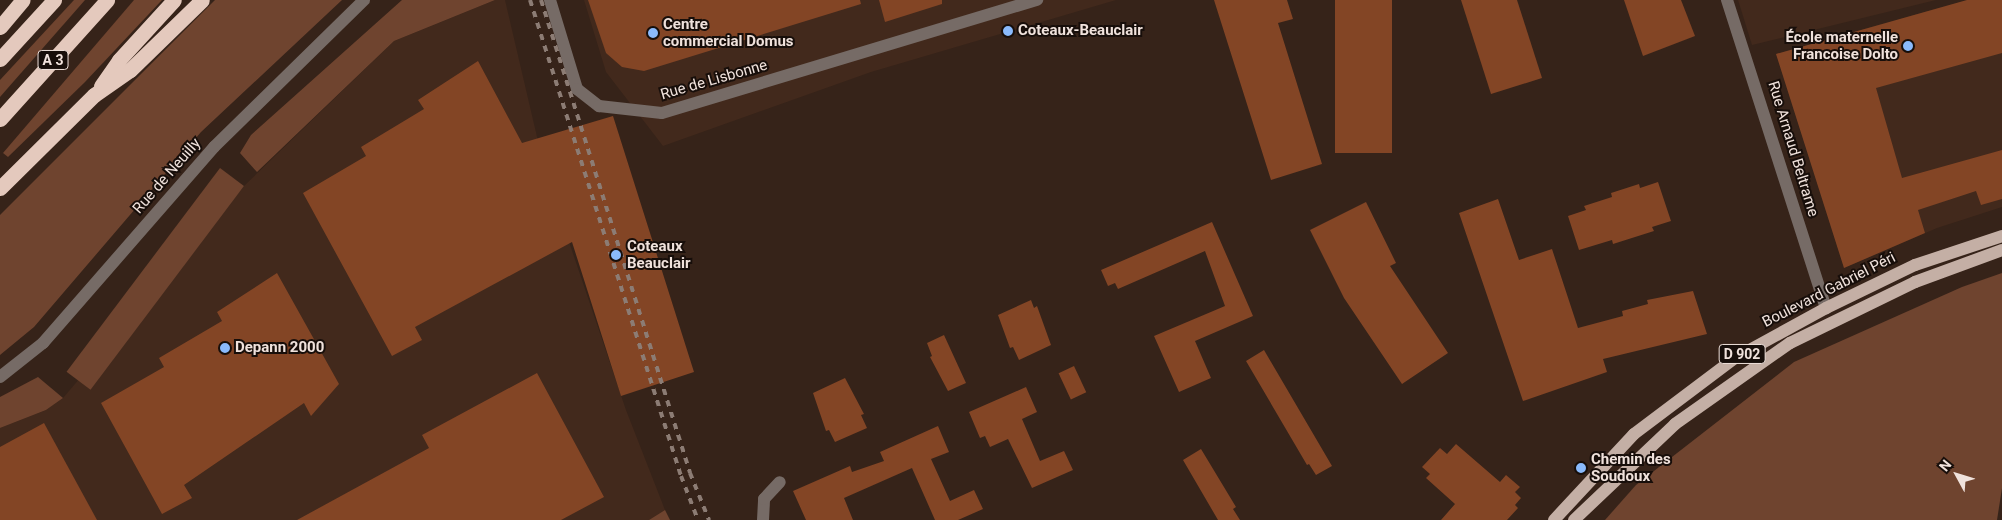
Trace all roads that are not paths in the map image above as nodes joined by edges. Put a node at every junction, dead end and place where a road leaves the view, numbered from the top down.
1 (23, 0) edge
2 (54, 0) edge
3 (107, 0) edge
4 (174, 0) edge
5 (202, 0) edge
6 (364, 0) edge
7 (550, 0) edge
8 (1037, 0) edge
9 (1727, 0) edge
10 (0, 27) edge
11 (0, 59) edge
12 (94, 95) junction
13 (0, 119) edge
14 (0, 188) edge
15 (2002, 236) edge
16 (2002, 250) edge
17 (1826, 308) junction
18 (0, 377) edge
19 (780, 482) dead end
20 (763, 520) edge
21 (1554, 520) edge
22 (1574, 520) edge

1 - 10 highway
2 - 11 highway, A 3
3 - 13 highway, A 3
4 - 12 highway
5 - 12 highway
6 - 18 street, Rue de Neuilly
7 - 8 street, Rue de Lisbonne
9 - 17 street, Rue Arnaud Beltrame
12 - 14 highway
15 - 17 main road, Boulevard Gabriel Péri / D 902
16 - 22 main road, Boulevard Gabriel Péri
17 - 21 main road, Boulevard Gabriel Péri / D 902
19 - 20 street

